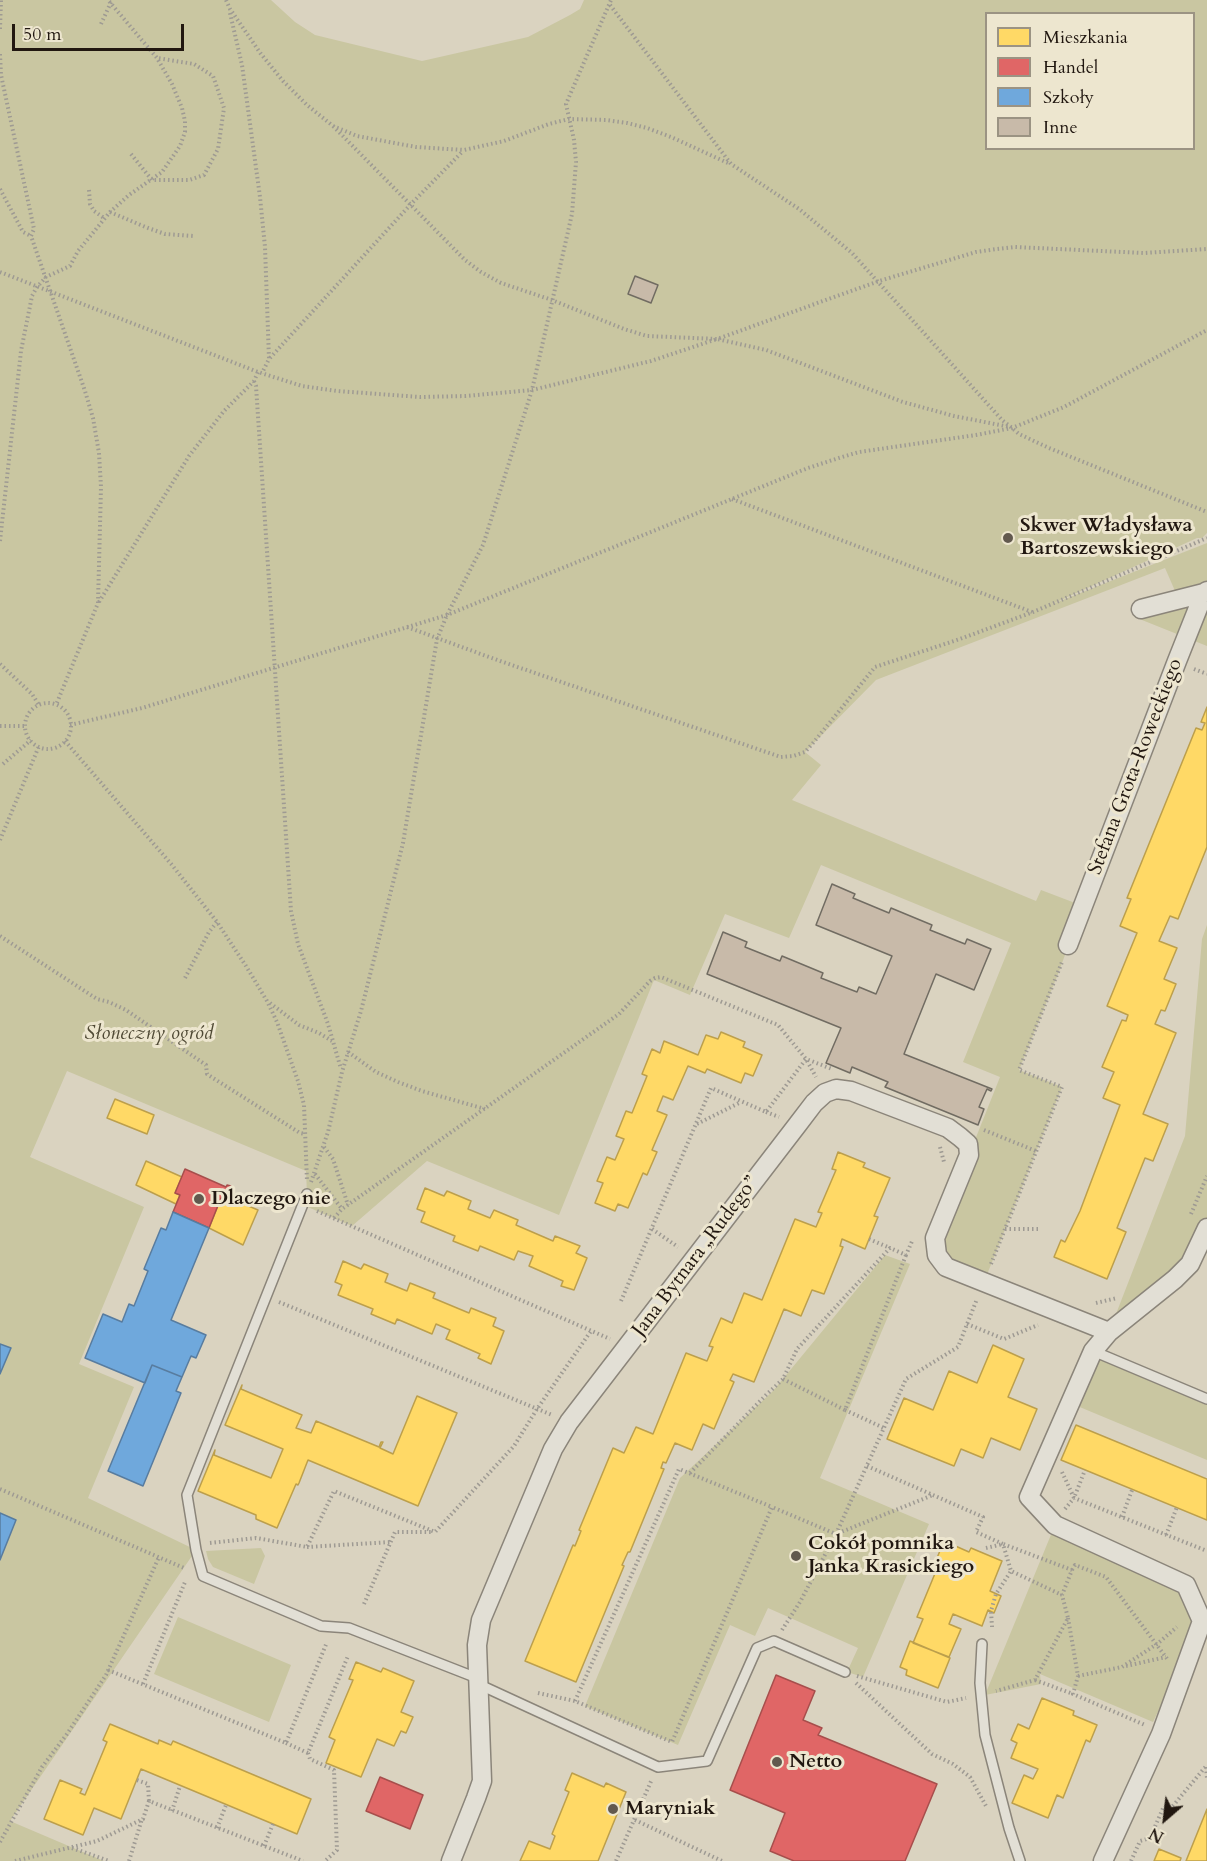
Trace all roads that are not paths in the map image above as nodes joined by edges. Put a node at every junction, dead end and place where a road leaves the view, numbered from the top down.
1 (1206, 592) edge
2 (1140, 609) dead end
3 (1068, 945) dead end
4 (307, 1194) road end
5 (1207, 1228) edge
6 (1109, 1332) junction
7 (1092, 1351) junction
8 (1207, 1399) edge
9 (982, 1644) dead end
10 (845, 1672) road end
11 (478, 1681) junction
12 (452, 1861) edge
13 (1020, 1861) edge
14 (1103, 1861) edge

1 - 2 street
1 - 3 street, Stefana Grota-Roweckiego
4 - 11 lane
5 - 6 street
6 - 7 street
6 - 11 street, Jana Bytnara „Rudego”
7 - 8 lane
7 - 14 street
9 - 13 lane
10 - 11 lane
11 - 12 street, Jana Bytnara „Rudego”

